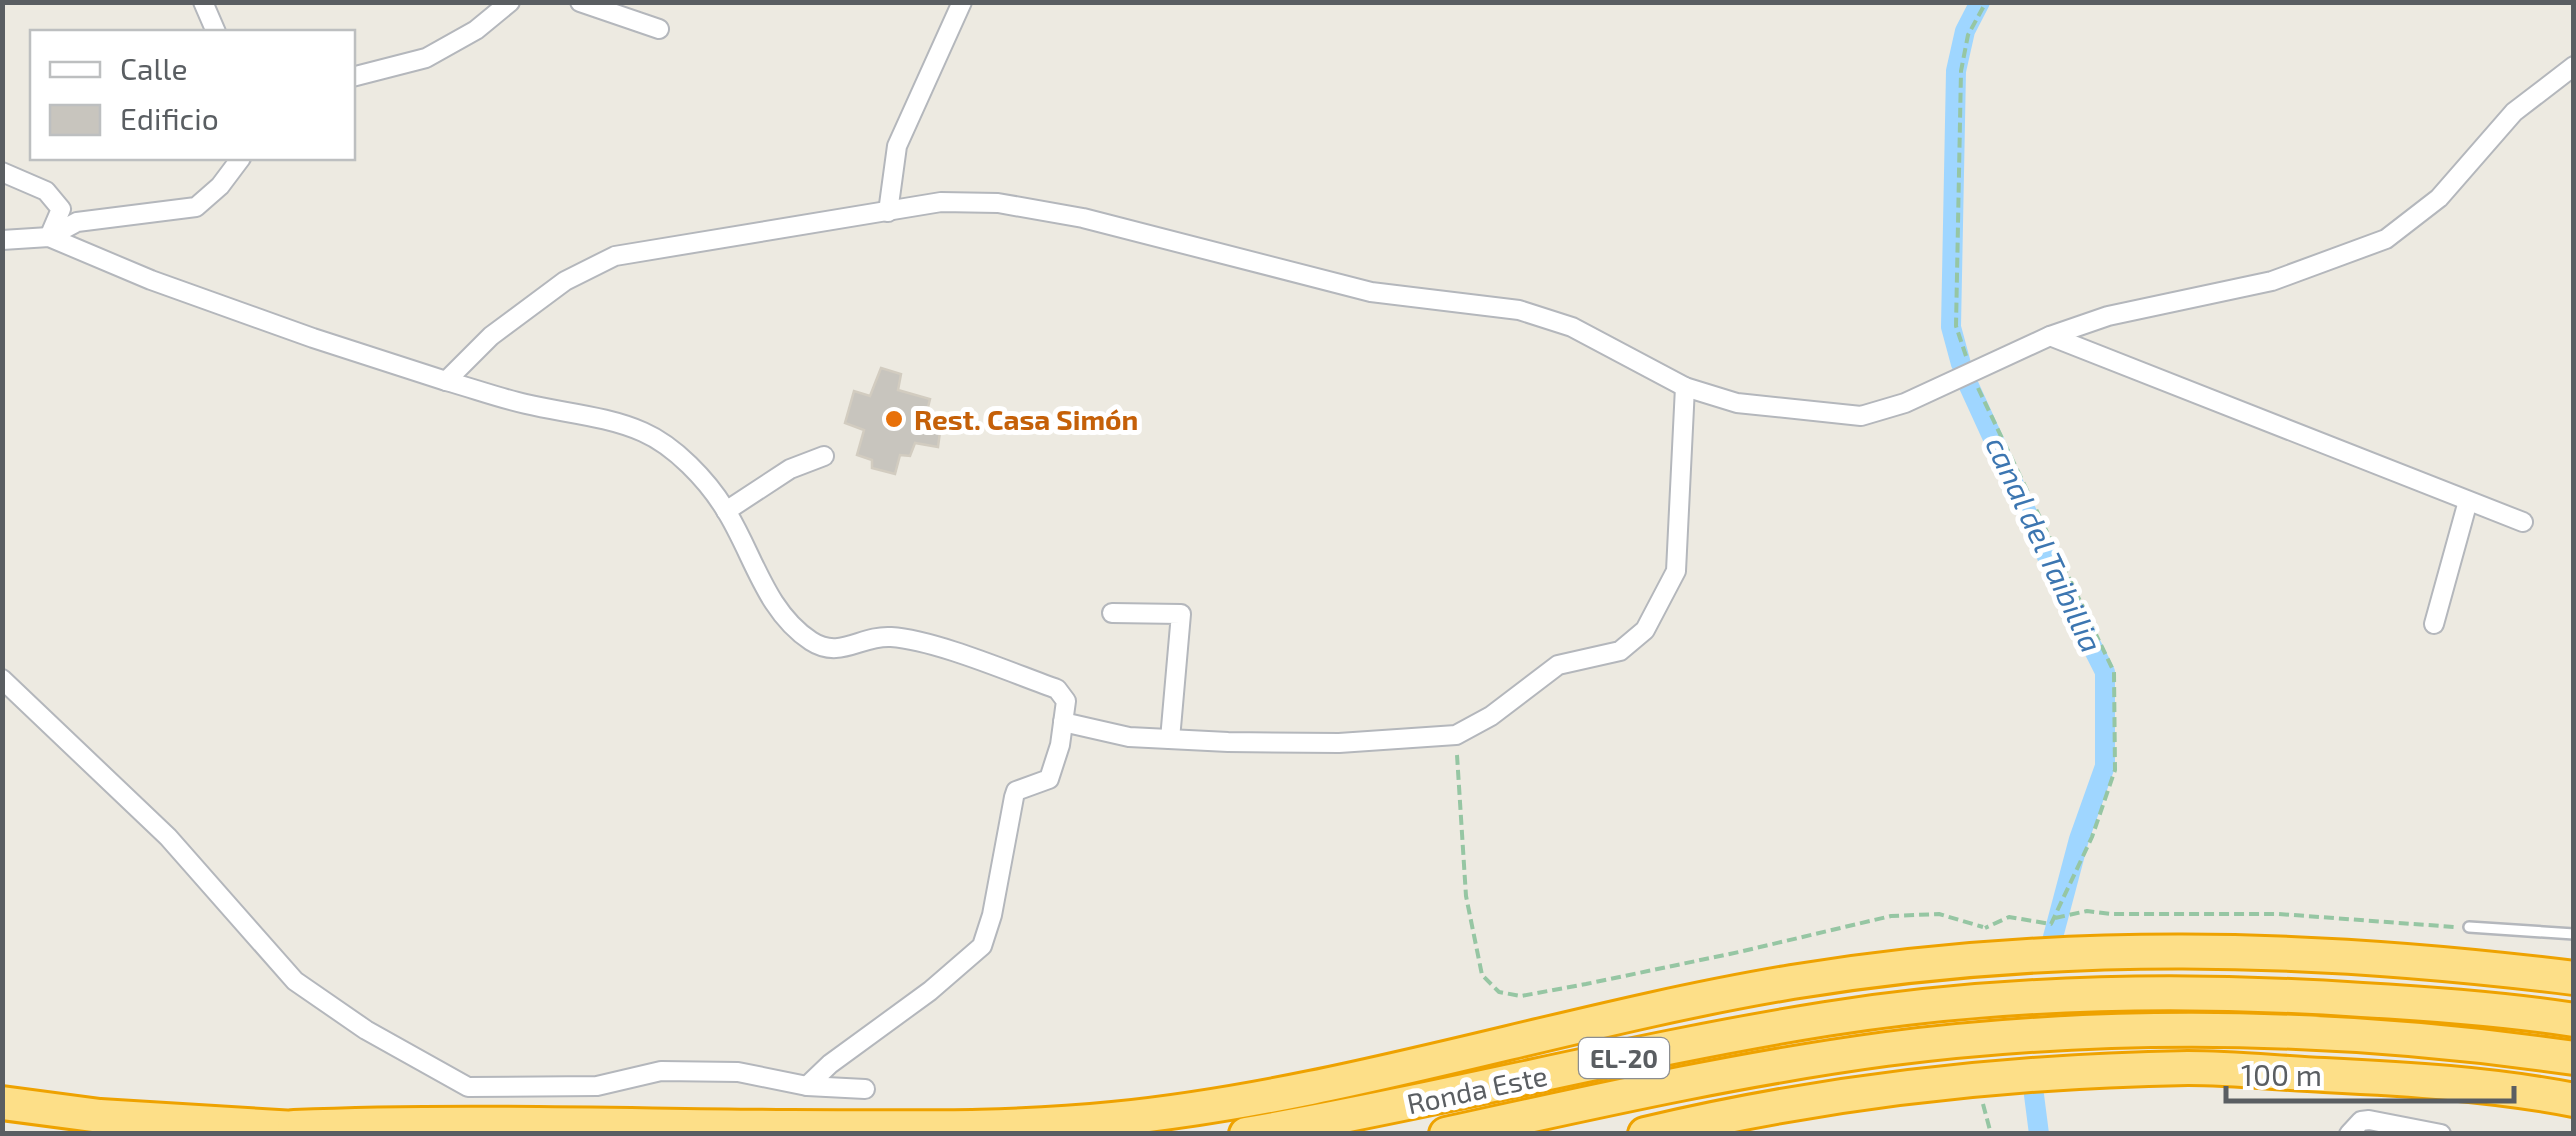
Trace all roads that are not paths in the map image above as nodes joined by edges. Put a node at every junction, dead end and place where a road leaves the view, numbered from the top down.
1 (203, 2) edge
2 (510, 2) edge
3 (580, 2) edge
4 (962, 2) edge
5 (659, 29) dead end
6 (215, 30) edge
7 (2574, 66) edge
8 (355, 76) edge
9 (240, 160) edge
10 (2, 172) edge
11 (888, 212) junction
12 (49, 236) junction
13 (2, 240) edge
14 (2050, 336) junction
15 (446, 380) junction
16 (1685, 388) junction
17 (824, 456) dead end
18 (2468, 501) junction
19 (726, 511) junction
20 (2524, 522) dead end
21 (1112, 613) dead end
22 (2434, 624) dead end
23 (2, 679) edge
24 (1063, 722) junction
25 (1170, 739) junction
26 (2469, 927) road end
27 (2574, 934) edge
28 (2574, 978) edge
29 (2574, 1020) edge
30 (2574, 1058) edge
31 (807, 1086) junction
32 (865, 1088) dead end
33 (2574, 1100) edge
34 (2, 1104) edge
35 (294, 1126) junction
36 (346, 1134) edge
37 (1246, 1134) edge
38 (1446, 1134) edge
39 (1645, 1134) edge
40 (2349, 1134) edge
41 (2441, 1134) edge

1 - 6 street
2 - 8 street
3 - 5 street
4 - 11 street
7 - 14 street
9 - 12 street
10 - 12 street
11 - 15 street
11 - 16 street
12 - 13 street
12 - 15 street
14 - 16 street
14 - 18 street
15 - 19 street
16 - 25 street
17 - 19 street
18 - 20 street
18 - 22 street
19 - 24 street
21 - 25 street
23 - 31 street
24 - 25 street
24 - 31 street
26 - 27 lane
28 - 35 highway
29 - 37 highway, Ronda Este / EL-20
30 - 38 highway, Ronda Este / EL-20
31 - 32 street
33 - 39 highway
34 - 35 highway
35 - 36 highway
40 - 41 street

